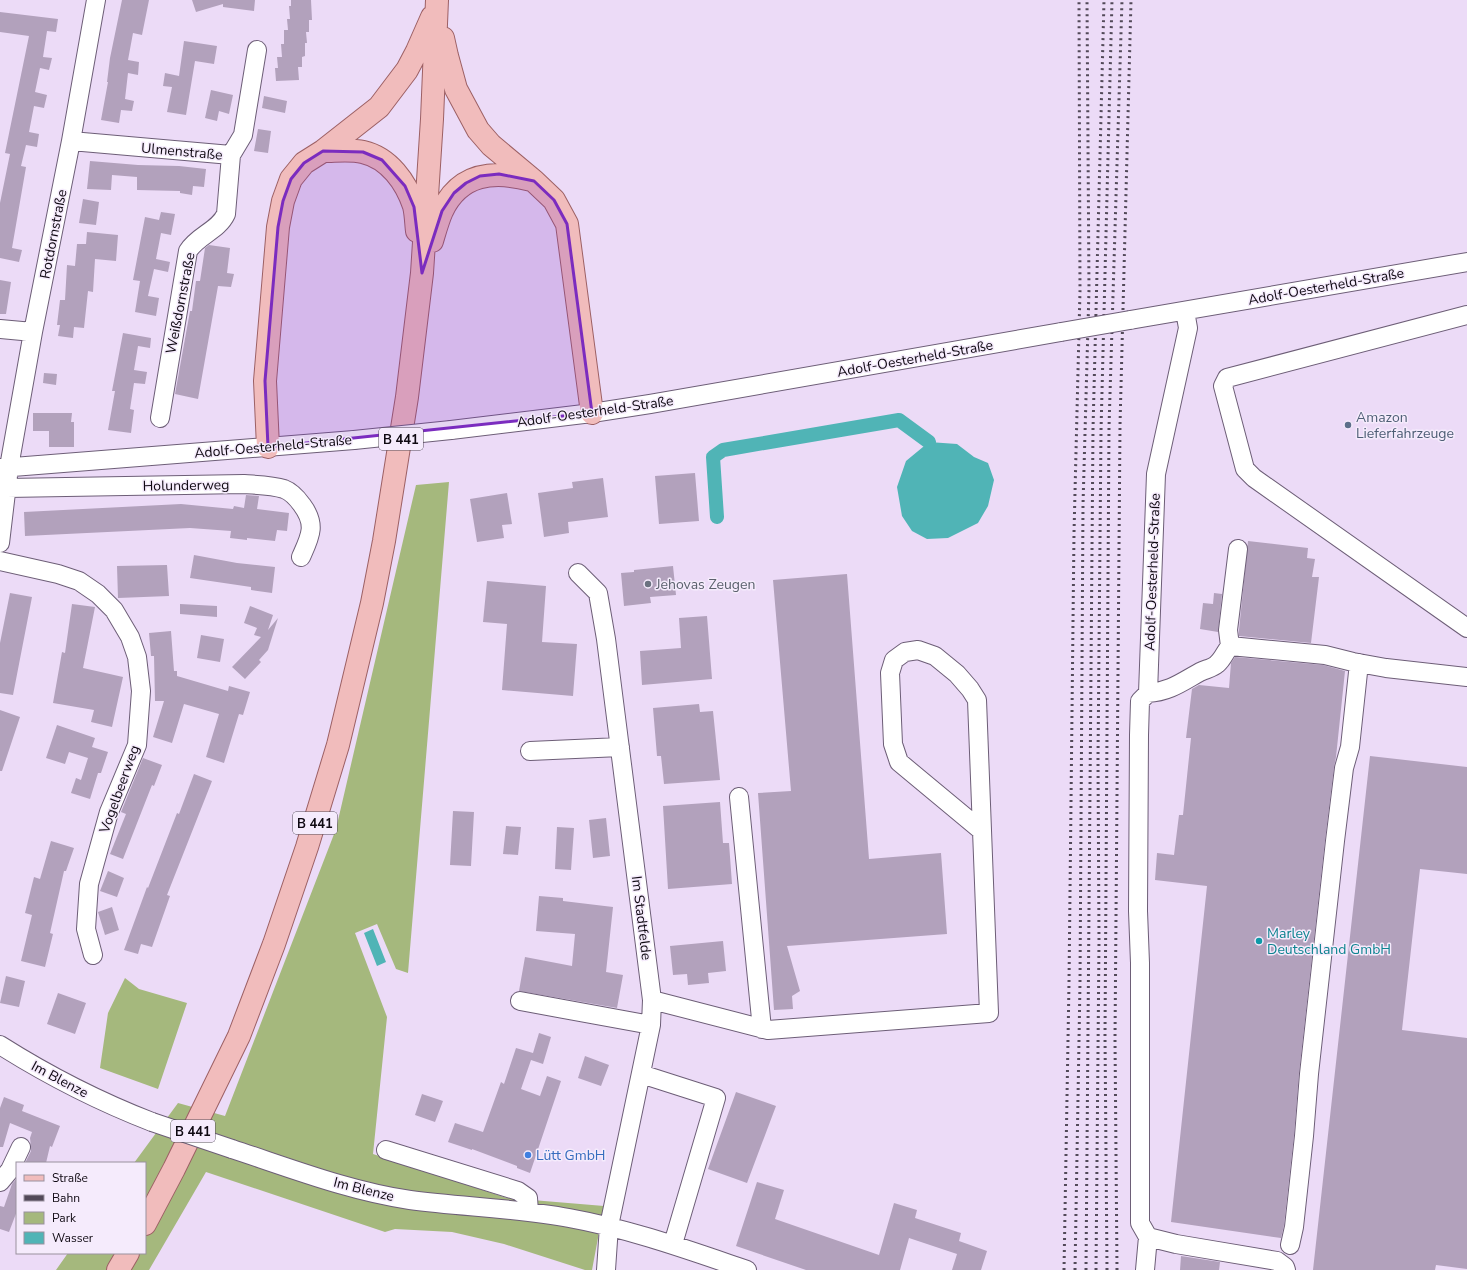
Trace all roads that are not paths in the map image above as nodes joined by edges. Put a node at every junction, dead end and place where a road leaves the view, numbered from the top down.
1 (96, 0) edge
2 (437, 3) edge
3 (257, 50) dead end
4 (71, 142) junction
5 (323, 151) junction
6 (231, 155) junction
7 (534, 181) junction
8 (1467, 262) edge
9 (422, 273) junction
10 (1185, 311) junction
11 (1467, 315) edge
12 (0, 329) edge
13 (33, 332) junction
14 (592, 413) junction
15 (160, 418) dead end
16 (268, 447) junction
17 (4, 468) edge
18 (7, 488) junction
19 (0, 543) edge
20 (1238, 549) dead end
21 (301, 556) dead end
22 (0, 561) edge
23 (578, 573) dead end
24 (1467, 628) edge
25 (1230, 646) junction
26 (1359, 663) junction
27 (1467, 677) edge
28 (1148, 693) junction
29 (620, 747) junction
30 (530, 752) dead end
31 (739, 797) dead end
32 (982, 831) junction
33 (92, 955) dead end
34 (652, 1000) junction
35 (520, 1001) dead end
36 (651, 1025) junction
37 (762, 1028) junction
38 (0, 1045) edge
39 (642, 1074) junction
40 (21, 1148) dead end
41 (386, 1150) dead end
42 (0, 1182) edge
43 (529, 1212) junction
44 (146, 1222) edge
45 (609, 1226) junction
46 (1148, 1237) junction
47 (673, 1244) junction
48 (127, 1254) edge
49 (740, 1269) edge
50 (1286, 1269) edge
51 (118, 1270) edge
52 (606, 1270) edge
53 (1145, 1270) edge

1 - 4 street, Rotdornstraße
2 - 5 main road
2 - 7 main road
2 - 9 main road, B 441
3 - 6 street, Ulmenstraße
4 - 6 street, Ulmenstraße
4 - 13 street, Rotdornstraße
5 - 9 main road
5 - 16 main road
6 - 15 street, Weißdornstraße
7 - 9 main road
7 - 14 main road
8 - 10 street, Adolf-Oesterheld-Straße
9 - 44 main road, B 441
10 - 14 street, Adolf-Oesterheld-Straße, bridge
10 - 28 street, Adolf-Oesterheld-Straße
11 - 24 street
12 - 13 street
13 - 17 street, Rotdornstraße
14 - 16 street, Adolf-Oesterheld-Straße, bridge
16 - 17 street, Adolf-Oesterheld-Straße
17 - 18 street, Rotdornstraße
18 - 19 street, Rotdornstraße
18 - 21 street, Holunderweg
20 - 25 street
22 - 33 street, Vogelbeerweg
23 - 29 street, Im Stadtfelde
25 - 26 street
25 - 28 street
26 - 27 street
26 - 50 street
28 - 46 street
29 - 30 street
29 - 34 street, Im Stadtfelde
31 - 37 street
32 - 32 street
32 - 37 street
34 - 36 street, Im Stadtfelde
34 - 37 street
35 - 36 street
36 - 39 street, Im Stadtfelde
38 - 43 street, Im Blenze, bridge
39 - 45 street, Im Stadtfelde
39 - 47 street
40 - 42 street
41 - 43 street
43 - 45 street, Im Blenze
45 - 47 street, Im Blenze
45 - 52 street, Im Stadtfelde
46 - 50 street
46 - 53 street
47 - 49 street, Im Blenze
48 - 51 main road

